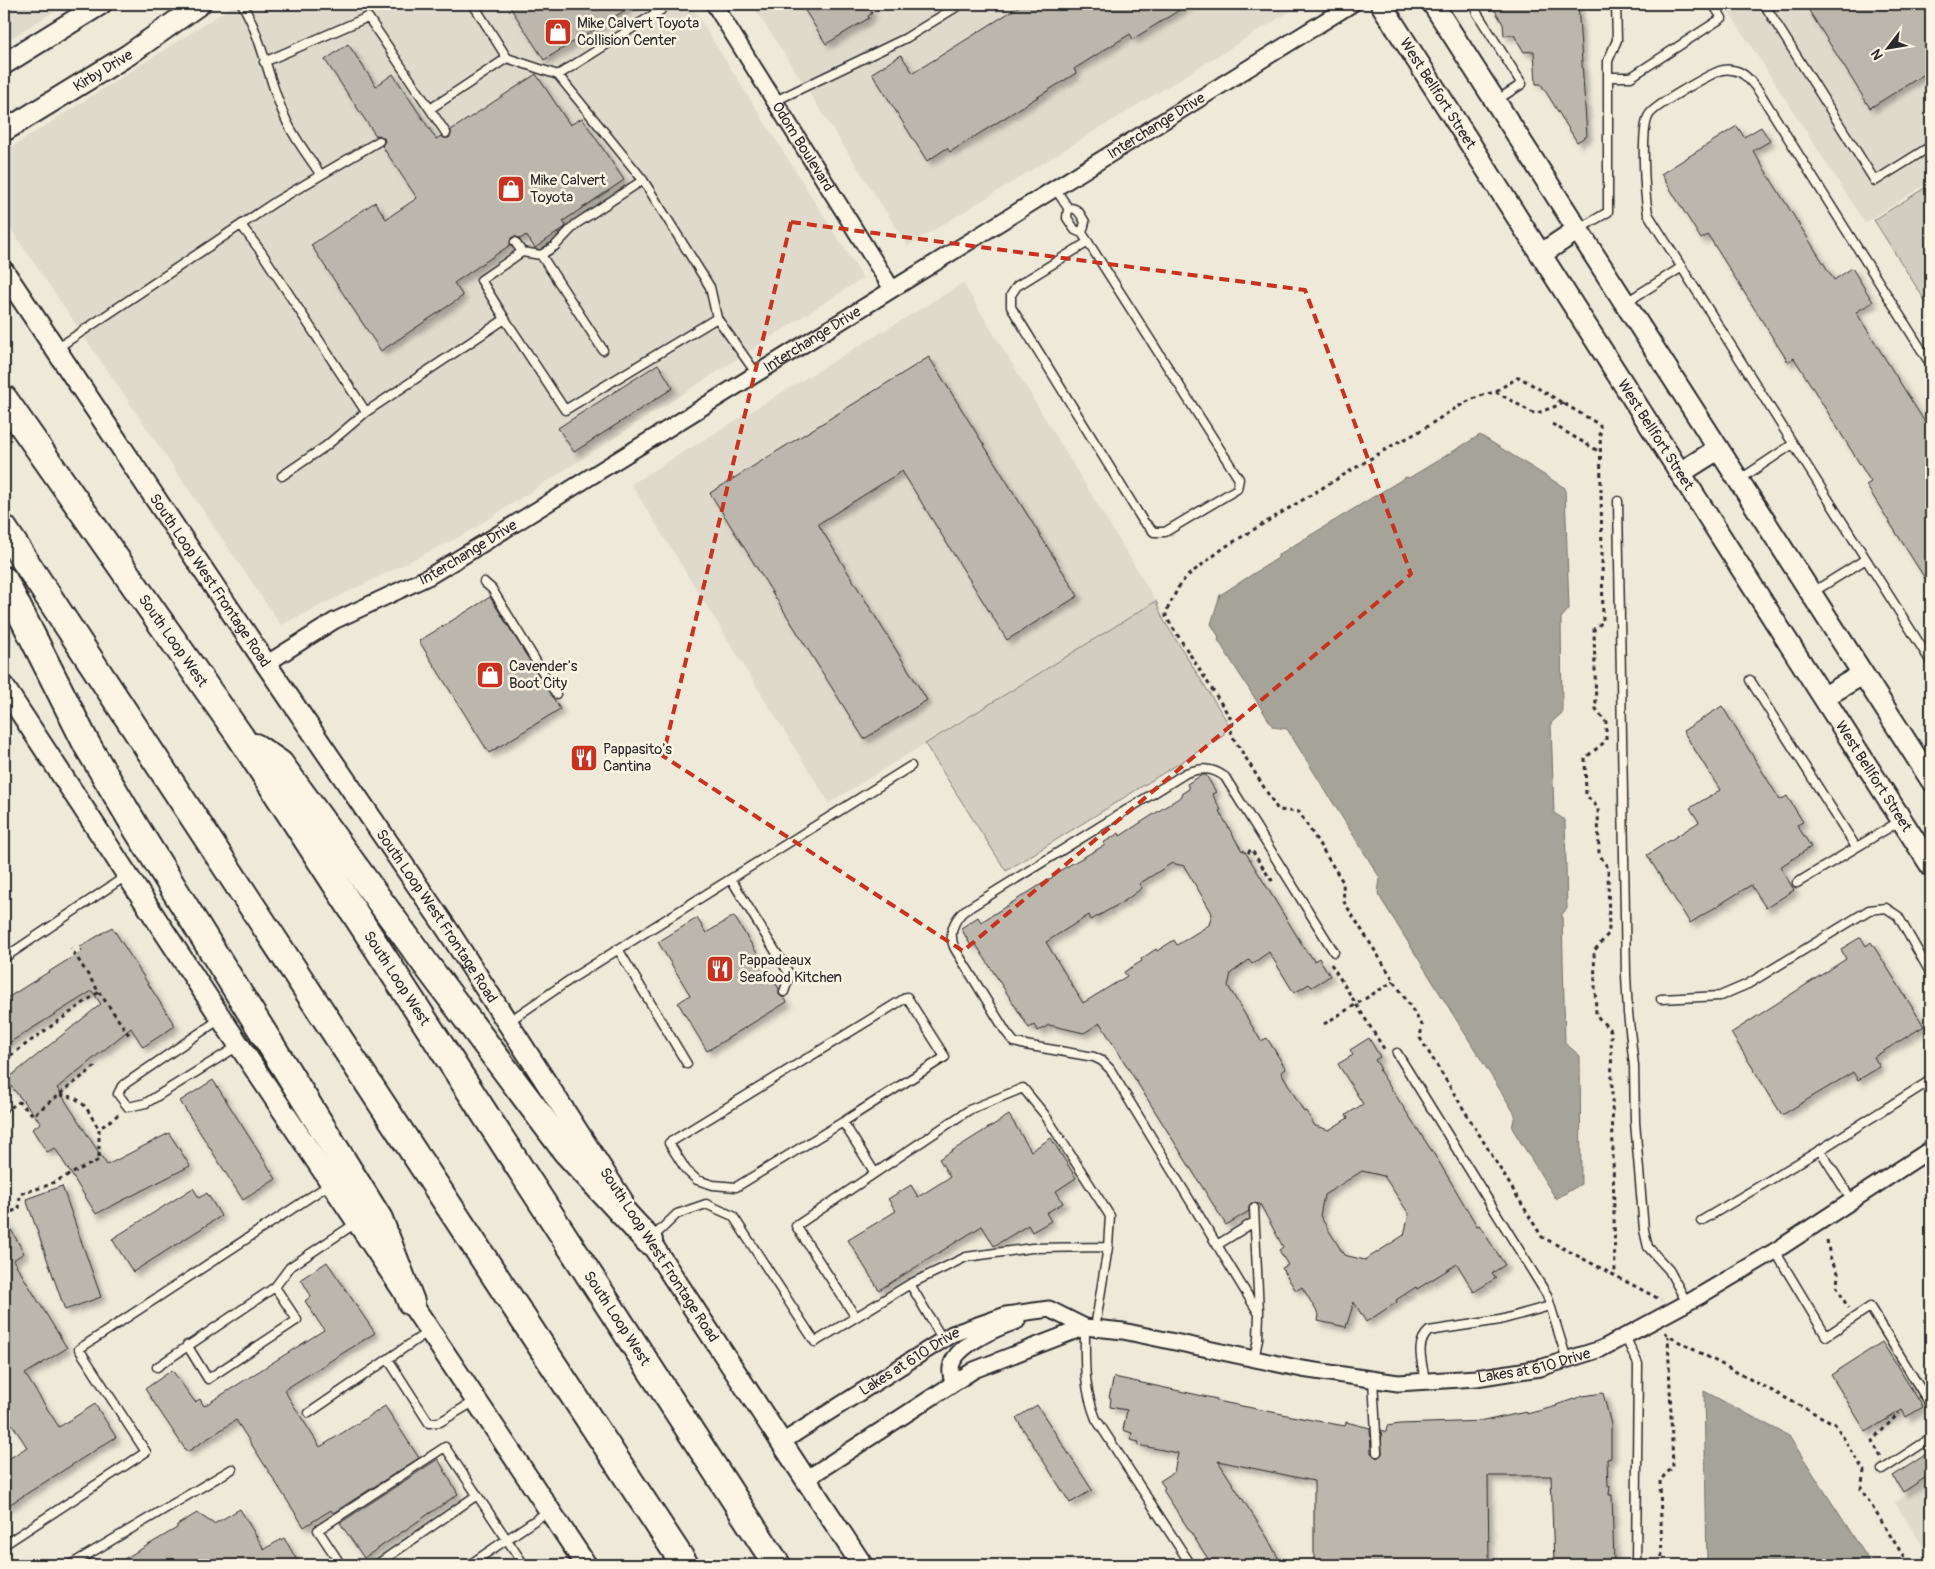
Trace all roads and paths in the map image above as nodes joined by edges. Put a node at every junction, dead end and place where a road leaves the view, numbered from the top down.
1 (101, 4) edge
2 (200, 4) edge
3 (242, 4) edge
4 (473, 4) edge
5 (714, 4) edge
6 (961, 4) edge
7 (1352, 4) edge
8 (1381, 4) edge
9 (1433, 4) edge
10 (1476, 4) edge
11 (1616, 4) edge
12 (1713, 4) edge
13 (1764, 4) edge
14 (661, 10) dead end
15 (507, 58) junction
16 (264, 62) junction
17 (4, 64) edge
18 (558, 75) junction
19 (1608, 77) junction
20 (775, 101) junction
21 (1495, 101) junction
22 (430, 109) junction
23 (4, 131) edge
24 (446, 132) dead end
25 (379, 141) dead end
26 (1931, 146) edge
27 (320, 174) junction
28 (643, 180) junction
29 (1055, 188) junction
30 (1068, 208) junction
31 (242, 225) junction
32 (1577, 230) junction
33 (1082, 232) junction
34 (515, 242) dead end
35 (1088, 242) junction
36 (522, 252) junction
37 (1541, 254) junction
38 (541, 255) junction
39 (1682, 267) junction
40 (4, 272) edge
41 (892, 289) junction
42 (1625, 303) junction
43 (717, 318) junction
44 (505, 319) junction
45 (56, 348) junction
46 (602, 350) dead end
47 (1931, 365) edge
48 (756, 373) junction
49 (1496, 392) junction
50 (4, 399) edge
51 (1564, 403) junction
52 (366, 412) junction
53 (1552, 424) dead end
54 (1793, 444) junction
55 (1718, 449) junction
56 (1600, 453) junction
57 (1680, 473) junction
58 (282, 476) dead end
59 (1738, 480) junction
60 (1618, 501) dead end
61 (4, 529) edge
62 (1866, 559) junction
63 (4, 580) edge
64 (484, 582) dead end
65 (1811, 594) junction
66 (1931, 662) edge
67 (266, 664) junction
68 (1863, 674) junction
69 (1750, 680) dead end
70 (4, 687) edge
71 (556, 694) dead end
72 (1824, 697) junction
73 (240, 736) junction
74 (911, 766) dead end
75 (1931, 780) edge
76 (1902, 819) junction
77 (1856, 848) junction
78 (1248, 853) dead end
79 (1931, 866) edge
80 (128, 875) junction
81 (1277, 876) dead end
82 (731, 879) junction
83 (1797, 883) dead end
84 (71, 948) dead end
85 (618, 949) junction
86 (1334, 952) dead end
87 (1327, 956) dead end
88 (4, 958) edge
89 (1931, 974) edge
90 (1394, 981) junction
91 (99, 992) junction
92 (784, 992) dead end
93 (1661, 999) dead end
94 (1356, 1004) junction
95 (221, 1018) junction
96 (508, 1022) junction
97 (1324, 1024) dead end
98 (128, 1035) dead end
99 (240, 1046) junction
100 (1393, 1055) joint
101 (4, 1060) edge
102 (687, 1064) dead end
103 (97, 1065) dead end
104 (1931, 1080) edge
105 (59, 1095) junction
106 (4, 1102) edge
107 (128, 1107) junction
108 (8, 1110) junction
109 (4, 1112) edge
110 (843, 1122) junction
111 (99, 1129) junction
112 (1931, 1149) edge
113 (1820, 1150) junction
114 (875, 1173) junction
115 (332, 1183) junction
116 (1852, 1201) junction
117 (1254, 1208) dead end
118 (4, 1214) edge
119 (1701, 1220) dead end
120 (358, 1222) junction
121 (1254, 1222) junction
122 (1828, 1240) dead end
123 (649, 1241) junction
124 (1217, 1245) junction
125 (1108, 1247) junction
126 (1775, 1251) junction
127 (1615, 1276) junction
128 (910, 1284) junction
129 (275, 1287) junction
130 (411, 1302) junction
131 (1550, 1306) junction
132 (1682, 1306) junction
133 (1049, 1309) junction
134 (1259, 1314) junction
135 (855, 1316) junction
136 (1854, 1317) junction
137 (1090, 1328) junction
138 (430, 1330) junction
139 (1625, 1336) junction
140 (943, 1340) junction
141 (187, 1345) junction
142 (388, 1359) junction
143 (1254, 1360) junction
144 (1567, 1360) junction
145 (157, 1367) dead end
146 (1373, 1379) junction
147 (1425, 1381) junction
148 (953, 1383) junction
149 (476, 1400) junction
150 (1931, 1406) edge
151 (309, 1413) dead end
152 (1899, 1414) dead end
153 (1931, 1438) edge
154 (782, 1442) junction
155 (1377, 1452) dead end
156 (232, 1468) dead end
157 (1884, 1468) joint
158 (806, 1479) junction
159 (477, 1495) junction
160 (550, 1510) junction
161 (507, 1540) junction
162 (4, 1545) edge
163 (70, 1565) edge
164 (340, 1565) edge
165 (376, 1565) edge
166 (469, 1565) edge
167 (524, 1565) edge
168 (586, 1565) edge
169 (685, 1565) edge
170 (778, 1565) edge
171 (862, 1565) edge
172 (1191, 1565) edge
173 (1636, 1565) edge
174 (1662, 1565) edge
175 (1909, 1565) edge

1 - 17 main road
2 - 23 main road, Kirby Drive
3 - 16 lane
4 - 15 lane
5 - 20 street, Odom Boulevard
6 - 20 lane
7 - 29 street, Interchange Drive
8 - 37 main road, West Bellfort Street
9 - 21 main road
10 - 21 lane
11 - 19 lane
12 - 19 lane
13 - 26 lane
14 - 18 lane
15 - 18 lane
15 - 22 lane
16 - 22 lane
16 - 27 lane
18 - 28 lane
19 - 32 lane
20 - 41 street, Odom Boulevard
21 - 32 main road
22 - 24 lane
25 - 27 lane
27 - 31 lane
28 - 38 lane
28 - 43 lane
29 - 30 lane
29 - 41 street, Interchange Drive
30 - 33 lane
30 - 33 lane
31 - 45 lane
31 - 52 lane
32 - 37 main road
32 - 42 main road
33 - 35 lane
34 - 36 lane
35 - 35 lane
36 - 38 lane
36 - 44 lane
37 - 57 main road, West Bellfort Street
38 - 46 lane
39 - 42 lane
39 - 47 lane
39 - 54 lane
40 - 45 main road, South Loop West Frontage Road
41 - 48 street, Interchange Drive
42 - 55 main road
43 - 44 lane
43 - 48 lane
44 - 52 lane
45 - 67 main road, South Loop West Frontage Road
48 - 67 street, Interchange Drive
49 - 51 path
49 - 51 path
49 - 90 path
50 - 73 highway, South Loop West
51 - 56 path
52 - 58 lane
53 - 56 path
54 - 59 lane
54 - 62 lane
55 - 57 main road
55 - 59 main road
56 - 127 path
57 - 72 main road, West Bellfort Street
59 - 65 main road
60 - 132 lane
61 - 169 highway
62 - 65 lane
62 - 66 lane
63 - 130 highway
64 - 71 lane
65 - 68 main road
67 - 96 main road, South Loop West Frontage Road
68 - 72 main road
68 - 75 main road
69 - 77 lane
70 - 80 main road
72 - 76 main road, West Bellfort Street
73 - 123 highway
73 - 170 highway, South Loop West
74 - 82 lane
76 - 77 lane
76 - 79 main road, West Bellfort Street
77 - 83 lane
78 - 81 path
80 - 88 lane
80 - 95 main road
82 - 85 lane
82 - 92 lane
84 - 91 path
85 - 96 lane
85 - 102 lane
86 - 124 lane
87 - 94 path
89 - 93 lane
90 - 94 path
90 - 127 path
91 - 98 path
91 - 101 path
94 - 97 path
94 - 100 path
95 - 99 main road
95 - 107 lane
96 - 123 main road, South Loop West Frontage Road
99 - 107 lane
99 - 115 main road
100 - 131 lane
103 - 105 path
104 - 113 lane
105 - 108 path
105 - 111 path
106 - 108 path
107 - 111 path
108 - 109 path
110 - 110 lane
110 - 114 lane
111 - 118 path
112 - 116 street, Lakes at 610 Drive
113 - 116 lane
113 - 119 lane
114 - 125 lane
114 - 135 lane
115 - 120 main road
115 - 162 lane
116 - 126 street, Lakes at 610 Drive
117 - 121 lane
120 - 129 lane
120 - 130 main road
121 - 124 lane
121 - 134 lane
122 - 136 path
123 - 135 lane
123 - 154 main road, South Loop West Frontage Road
124 - 134 lane
125 - 128 lane
125 - 137 lane
126 - 132 street, Lakes at 610 Drive
126 - 136 lane
127 - 132 path
128 - 135 lane
128 - 140 lane
129 - 141 lane
129 - 141 lane
130 - 138 main road
131 - 144 lane
131 - 147 lane
132 - 139 street, Lakes at 610 Drive
133 - 137 street, Lakes at 610 Drive
133 - 140 street, Lakes at 610 Drive
133 - 148 street, Lakes at 610 Drive
134 - 143 lane
136 - 150 lane
137 - 143 street, Lakes at 610 Drive
137 - 148 street, Lakes at 610 Drive
137 - 172 lane
138 - 142 lane
138 - 149 main road
139 - 144 street, Lakes at 610 Drive
139 - 173 lane
140 - 154 street, Lakes at 610 Drive
141 - 145 lane
142 - 149 lane
142 - 151 lane
143 - 146 street, Lakes at 610 Drive
144 - 147 street, Lakes at 610 Drive
146 - 147 street, Lakes at 610 Drive
146 - 155 lane
148 - 158 street, Lakes at 610 Drive
149 - 160 main road
152 - 157 path
153 - 157 lane
154 - 158 main road, South Loop West Frontage Road
156 - 163 lane
158 - 171 main road, South Loop West Frontage Road
159 - 161 lane
159 - 164 lane
159 - 165 lane
160 - 161 lane
160 - 168 main road
161 - 166 lane
161 - 167 lane
174 - 175 path

